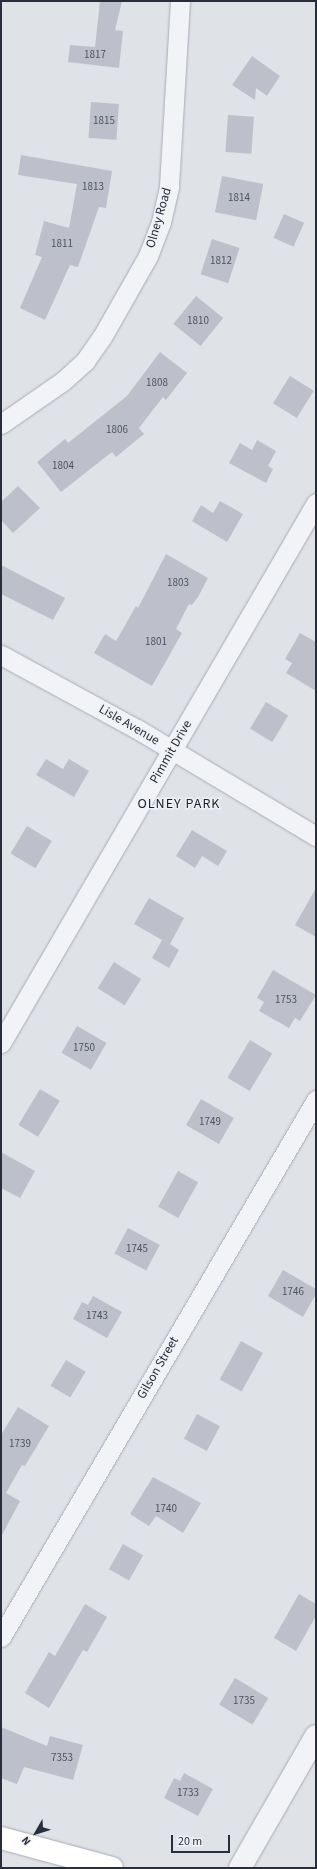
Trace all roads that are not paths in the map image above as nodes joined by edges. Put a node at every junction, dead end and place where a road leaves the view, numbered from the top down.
1 (180, 1) edge
2 (1, 424) edge
3 (316, 503) edge
4 (1, 655) edge
5 (172, 750) junction
6 (316, 836) edge
7 (1, 1043) edge
8 (316, 1100) edge
9 (1, 1637) edge
10 (316, 1736) edge
11 (1, 1838) edge
12 (112, 1868) edge
13 (240, 1868) edge

1 - 2 street, Olney Road
3 - 5 street, Pimmit Drive
4 - 5 street, Lisle Avenue
5 - 6 street, Lisle Avenue
5 - 7 street, Pimmit Drive
8 - 9 street, Gilson Street
10 - 13 street
11 - 12 main road

